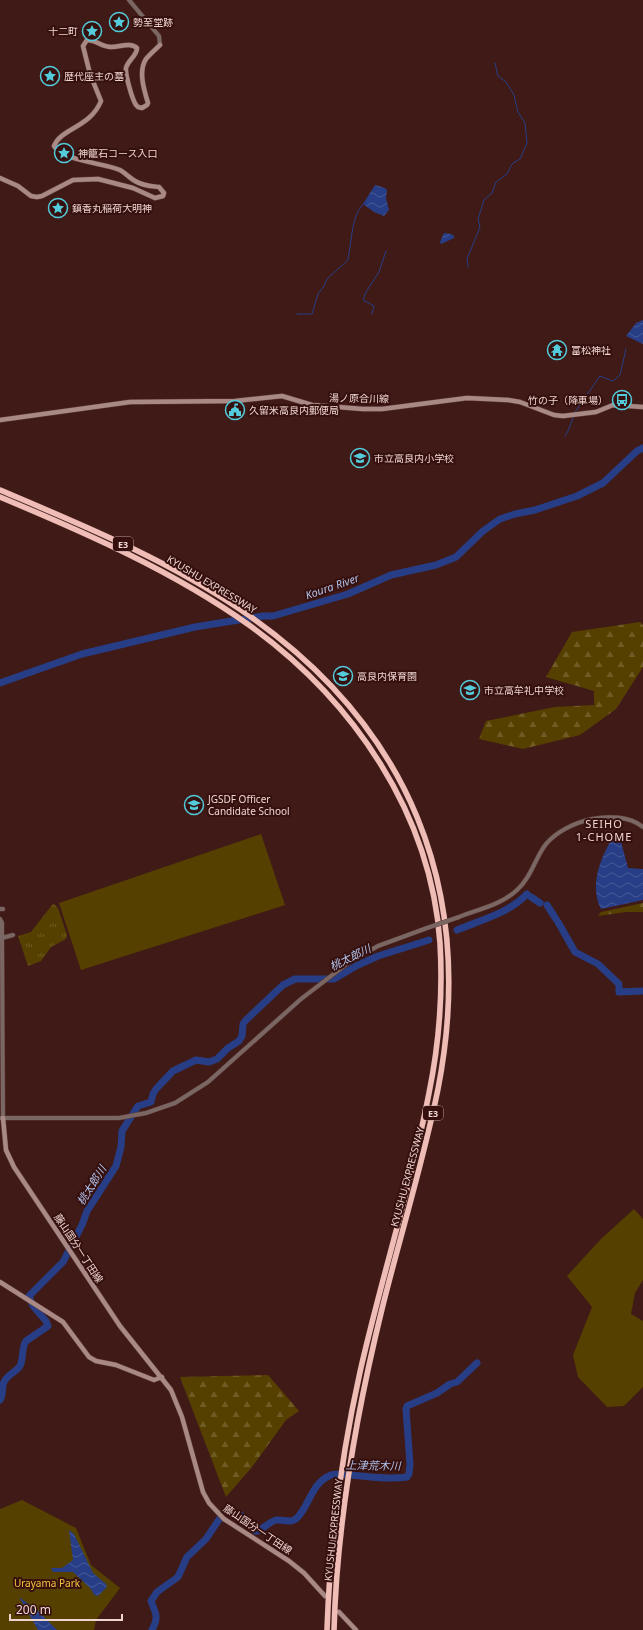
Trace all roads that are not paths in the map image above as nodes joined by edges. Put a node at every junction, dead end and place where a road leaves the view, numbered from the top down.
1 (129, 0) edge
2 (160, 45) joint
3 (0, 178) edge
4 (643, 407) edge
5 (0, 420) edge
6 (0, 490) edge
7 (0, 497) edge
8 (643, 827) edge
9 (0, 919) edge
10 (13, 935) dead end
11 (2, 938) junction
12 (1, 1118) edge
13 (0, 1282) edge
14 (162, 1377) junction
15 (325, 1596) dead end
16 (339, 1612) dead end
17 (327, 1630) edge
18 (334, 1630) edge
19 (356, 1630) edge

1 - 2 street
2 - 3 main road
4 - 5 main road, 湯ノ原合川線
6 - 18 highway, KYUSHU EXPRESSWAY / E3
7 - 17 highway, KYUSHU EXPRESSWAY / E3
8 - 12 street, bridge
9 - 11 street
10 - 11 street
11 - 12 street
12 - 14 main road, 藤山国分一丁田線
13 - 14 main road
14 - 15 main road, 藤山国分一丁田線
16 - 19 main road

